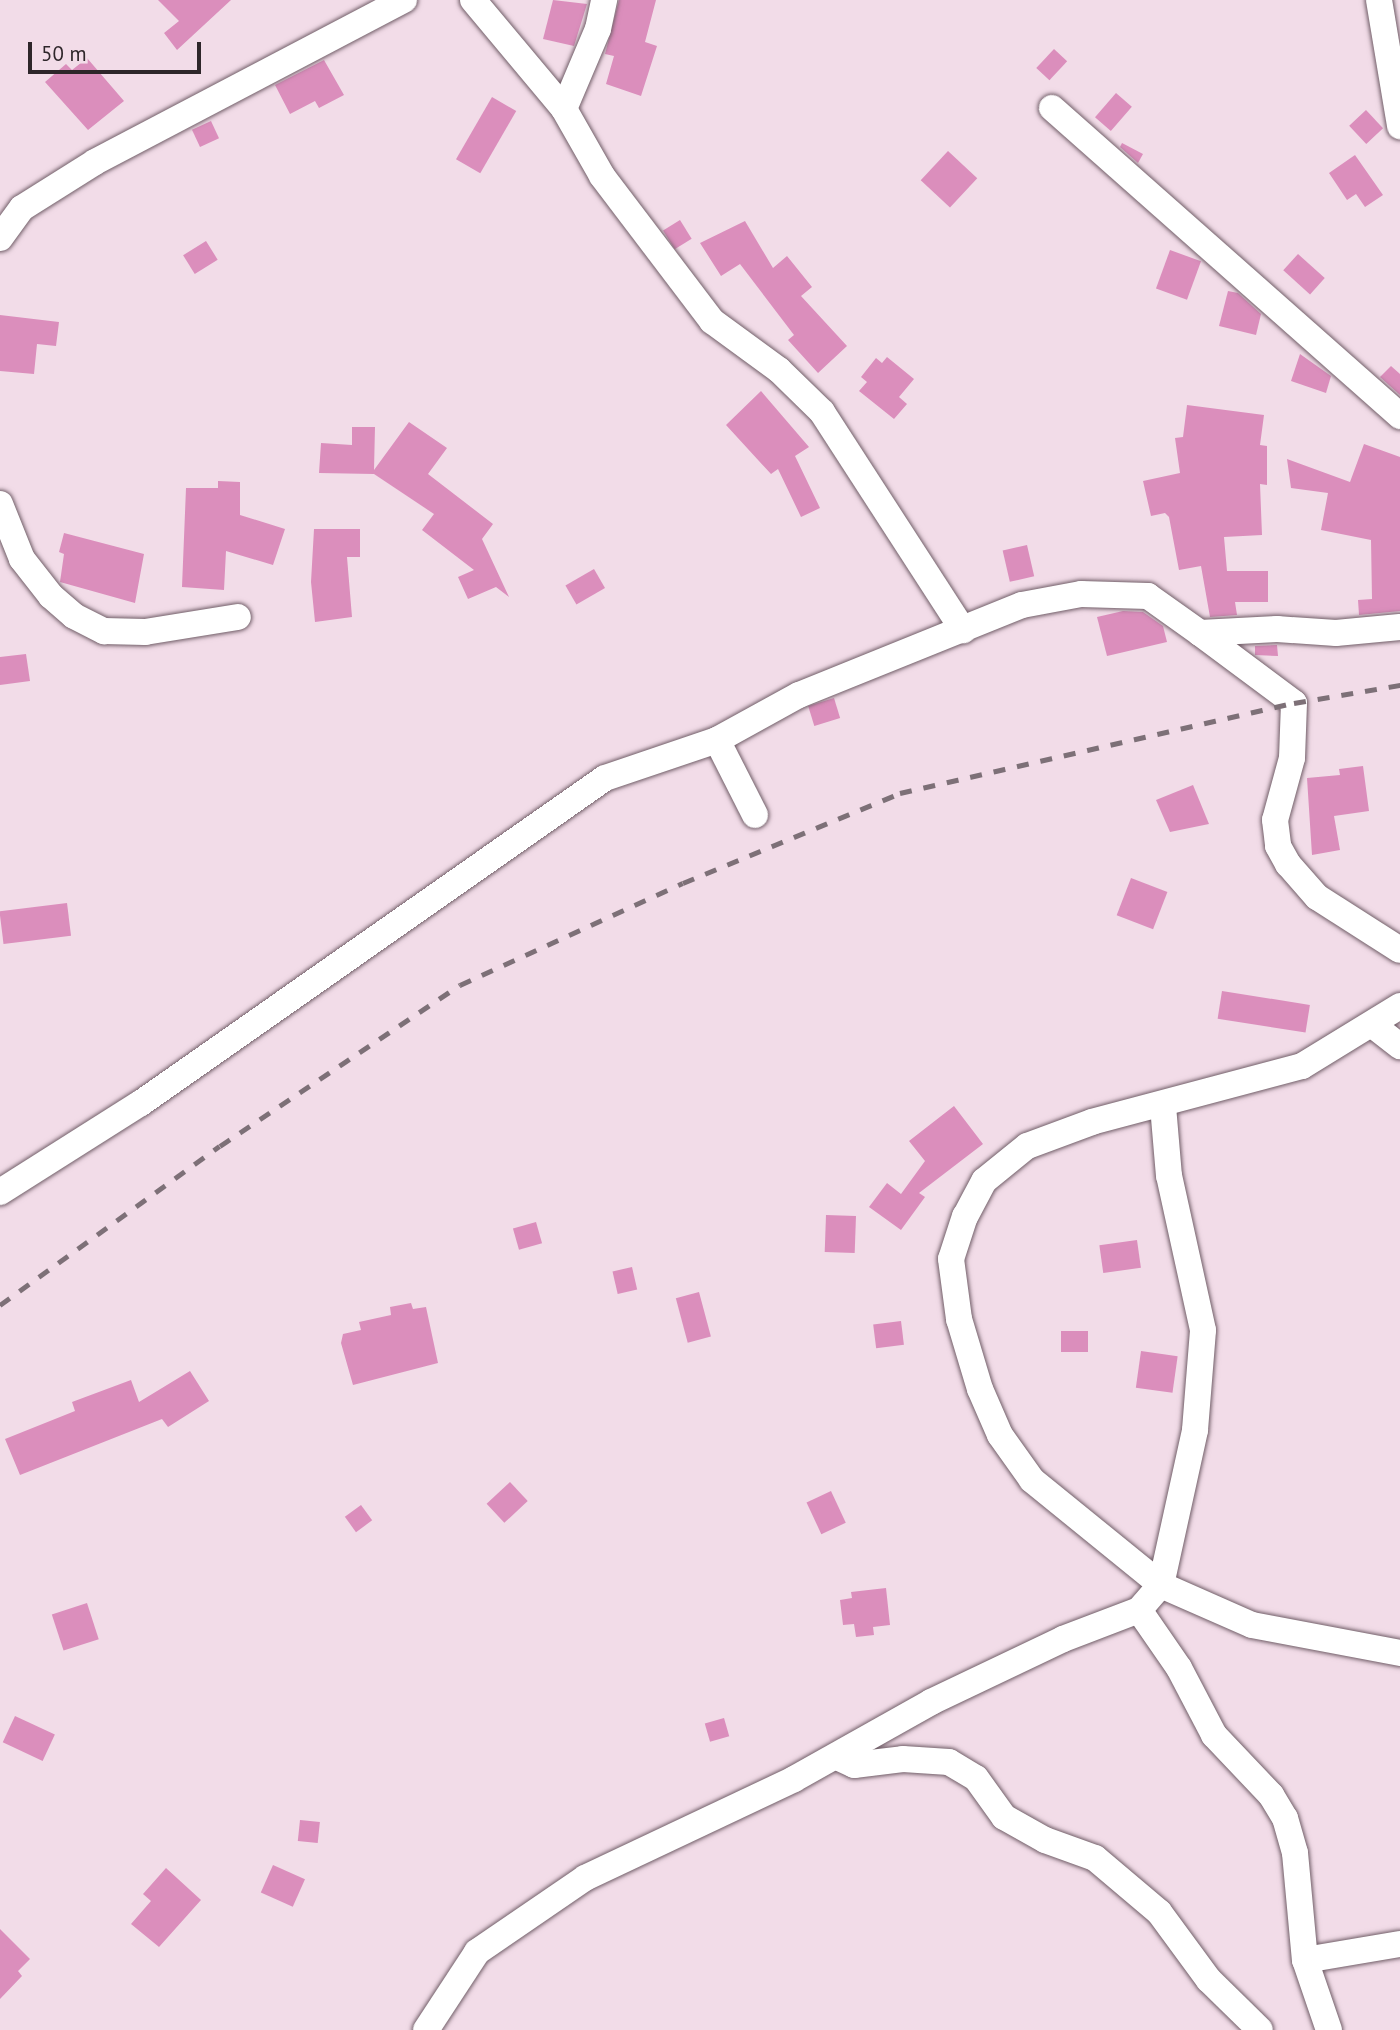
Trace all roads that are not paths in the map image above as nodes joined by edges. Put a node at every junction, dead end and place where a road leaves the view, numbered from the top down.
1 (404, 0) edge
2 (473, 0) edge
3 (604, 0) edge
4 (1379, 0) edge
5 (1052, 108) dead end
6 (564, 109) junction
7 (1400, 126) edge
8 (0, 238) edge
9 (1400, 416) edge
10 (0, 504) edge
11 (238, 617) dead end
12 (1400, 626) edge
13 (963, 630) junction
14 (1200, 633) junction
15 (717, 740) junction
16 (754, 815) dead end
17 (1400, 950) edge
18 (1400, 1006) edge
19 (1374, 1026) junction
20 (1400, 1046) edge
21 (1163, 1106) junction
22 (0, 1192) edge
23 (1161, 1586) junction
24 (1139, 1610) junction
25 (1400, 1653) edge
26 (836, 1758) junction
27 (1400, 1944) edge
28 (1305, 1960) junction
29 (426, 2030) edge
30 (1260, 2030) edge
31 (1329, 2030) edge

1 - 8 street
2 - 6 street
3 - 6 street
4 - 7 street
5 - 9 street
6 - 13 street
10 - 11 street
12 - 14 street
13 - 14 street
13 - 15 street
14 - 17 street
15 - 16 street
15 - 22 street
18 - 19 street
19 - 20 street
19 - 21 street
21 - 23 street
21 - 23 street
23 - 24 street
23 - 25 street
24 - 26 street
24 - 28 street
26 - 29 street
26 - 30 street
27 - 28 street
28 - 31 street

